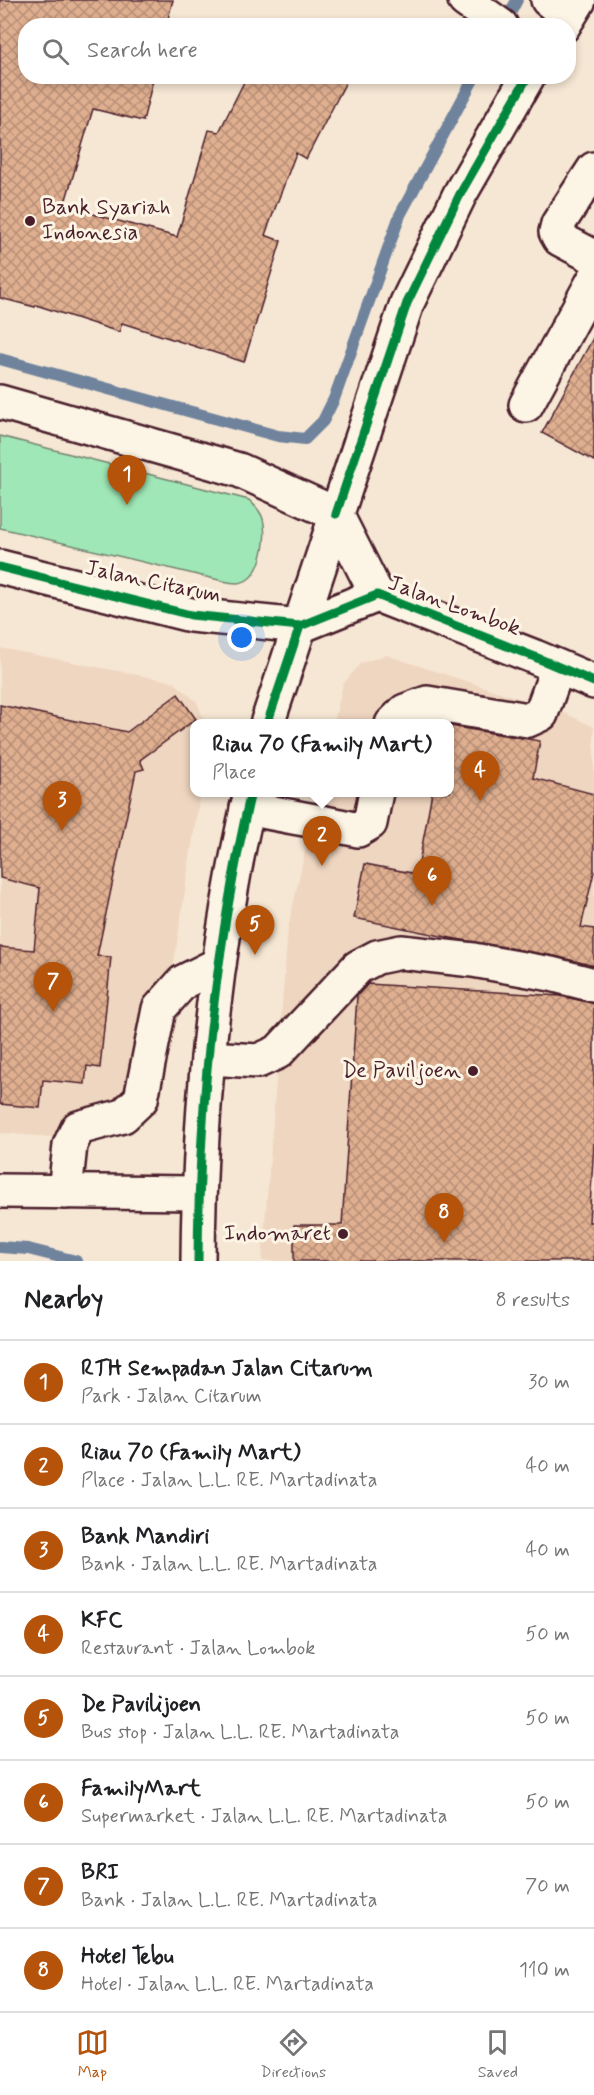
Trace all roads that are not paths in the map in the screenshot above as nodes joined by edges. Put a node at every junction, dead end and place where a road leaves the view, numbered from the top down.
1 (465, 0) edge
2 (490, 18) edge
3 (523, 84) edge
4 (594, 169) edge
5 (594, 257) edge
6 (594, 280) edge
7 (0, 402) edge
8 (526, 405) dead end
9 (336, 514) junction
10 (0, 567) edge
11 (377, 595) junction
12 (300, 626) junction
13 (558, 667) junction
14 (594, 682) edge
15 (268, 719) edge
16 (396, 719) edge
17 (375, 797) edge
18 (249, 800) edge
19 (219, 964) junction
20 (594, 985) edge
21 (208, 1058) junction
22 (0, 1191) edge
23 (65, 1192) junction
24 (198, 1193) junction
25 (194, 1257) edge

1 - 2 street
3 - 9 street
4 - 5 street
6 - 8 street
7 - 9 street
9 - 11 street, Jalan Lombok
9 - 12 street
10 - 12 street, Jalan Citarum
11 - 12 street, Jalan Lombok
11 - 13 street, Jalan Lombok
12 - 15 street
13 - 14 street, Jalan Lombok
13 - 16 street
17 - 18 street
18 - 19 street
19 - 21 street
19 - 23 street
20 - 21 street
21 - 24 street
22 - 23 street
23 - 24 street
24 - 25 street

